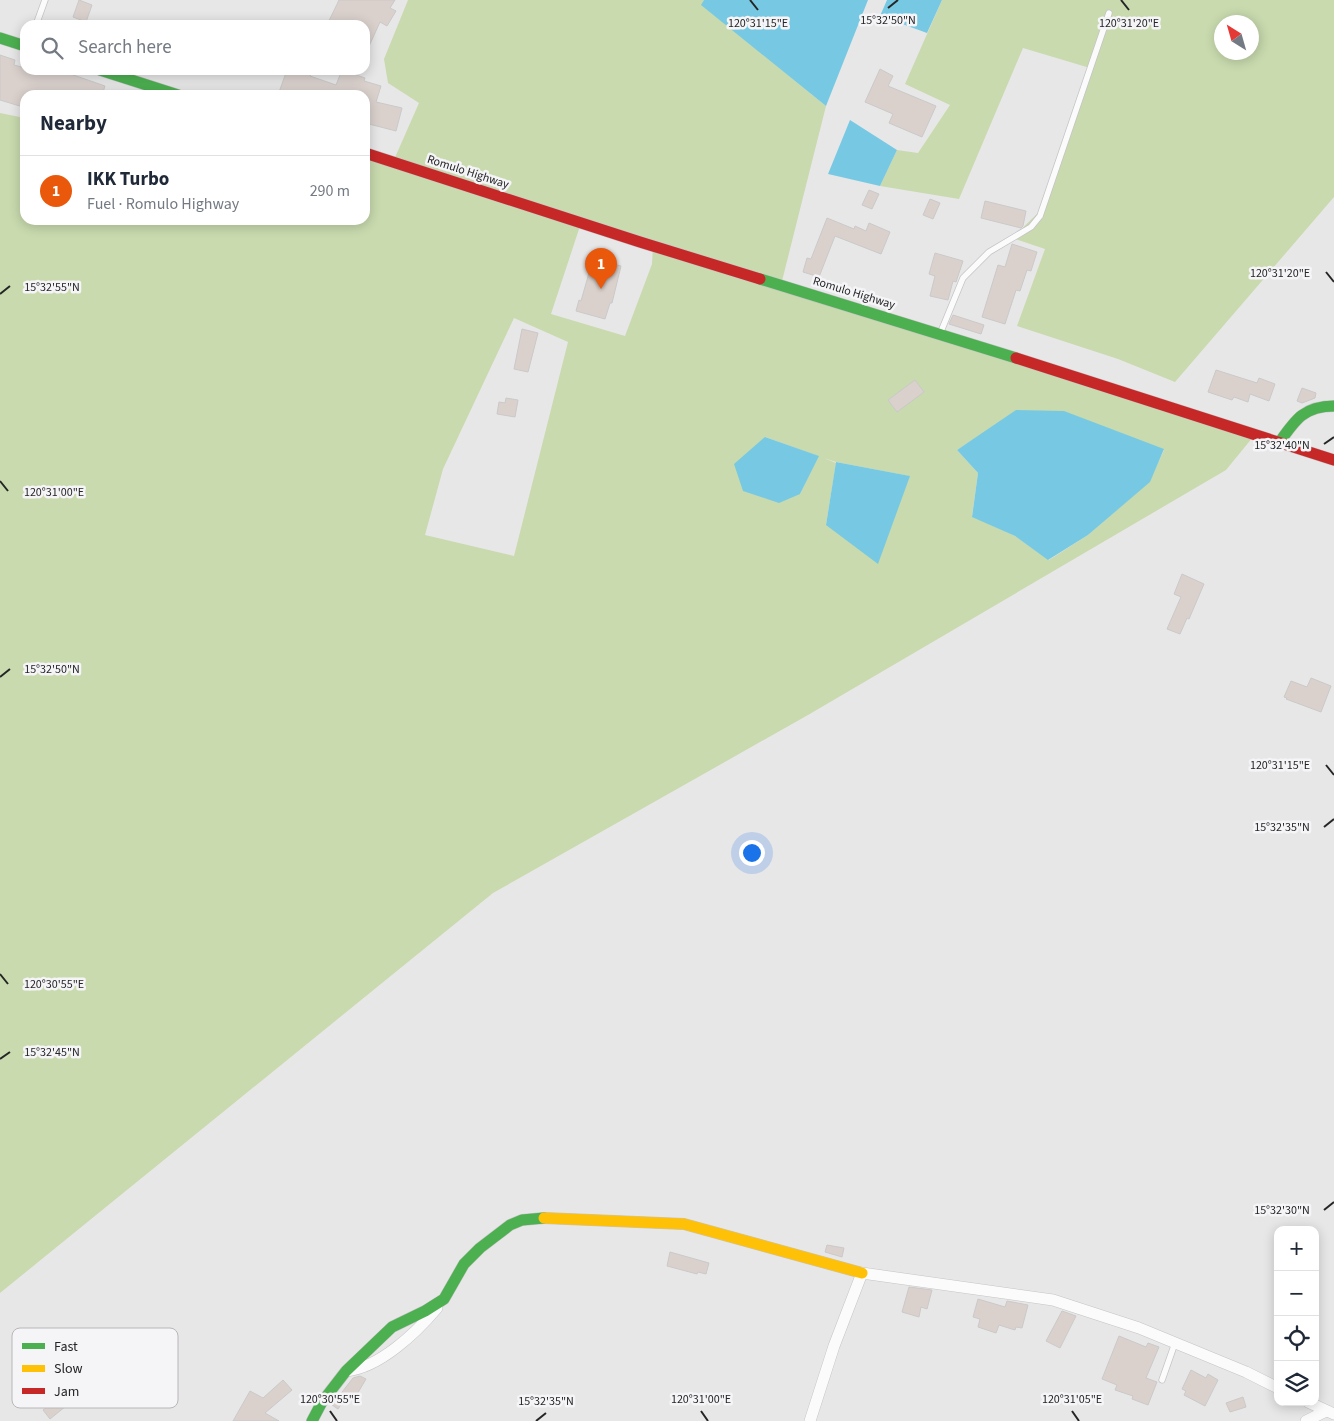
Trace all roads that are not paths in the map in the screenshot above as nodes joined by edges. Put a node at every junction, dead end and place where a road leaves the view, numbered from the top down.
1 (45, 0) edge
2 (1110, 13) dead end
3 (38, 20) edge
4 (0, 38) edge
5 (20, 44) edge
6 (116, 75) edge
7 (162, 90) edge
8 (370, 155) edge
9 (940, 334) junction
10 (1334, 406) edge
11 (1279, 443) junction
12 (1334, 460) edge
13 (862, 1273) junction
14 (444, 1299) junction
15 (1175, 1343) junction
16 (346, 1370) junction
17 (1162, 1380) dead end
18 (1274, 1386) edge
19 (1316, 1406) edge
20 (1330, 1413) edge
21 (312, 1421) edge
22 (810, 1421) edge
23 (1306, 1421) edge

1 - 3 lane
2 - 9 lane
4 - 5 main road
6 - 7 main road
8 - 9 main road, Romulo Highway
9 - 11 main road, Romulo Highway
10 - 11 main road
11 - 12 main road, Romulo Highway
13 - 14 main road
13 - 15 street
13 - 22 street
14 - 16 main road
14 - 16 street
15 - 17 lane
15 - 18 street
16 - 21 main road
19 - 20 street
20 - 23 street

